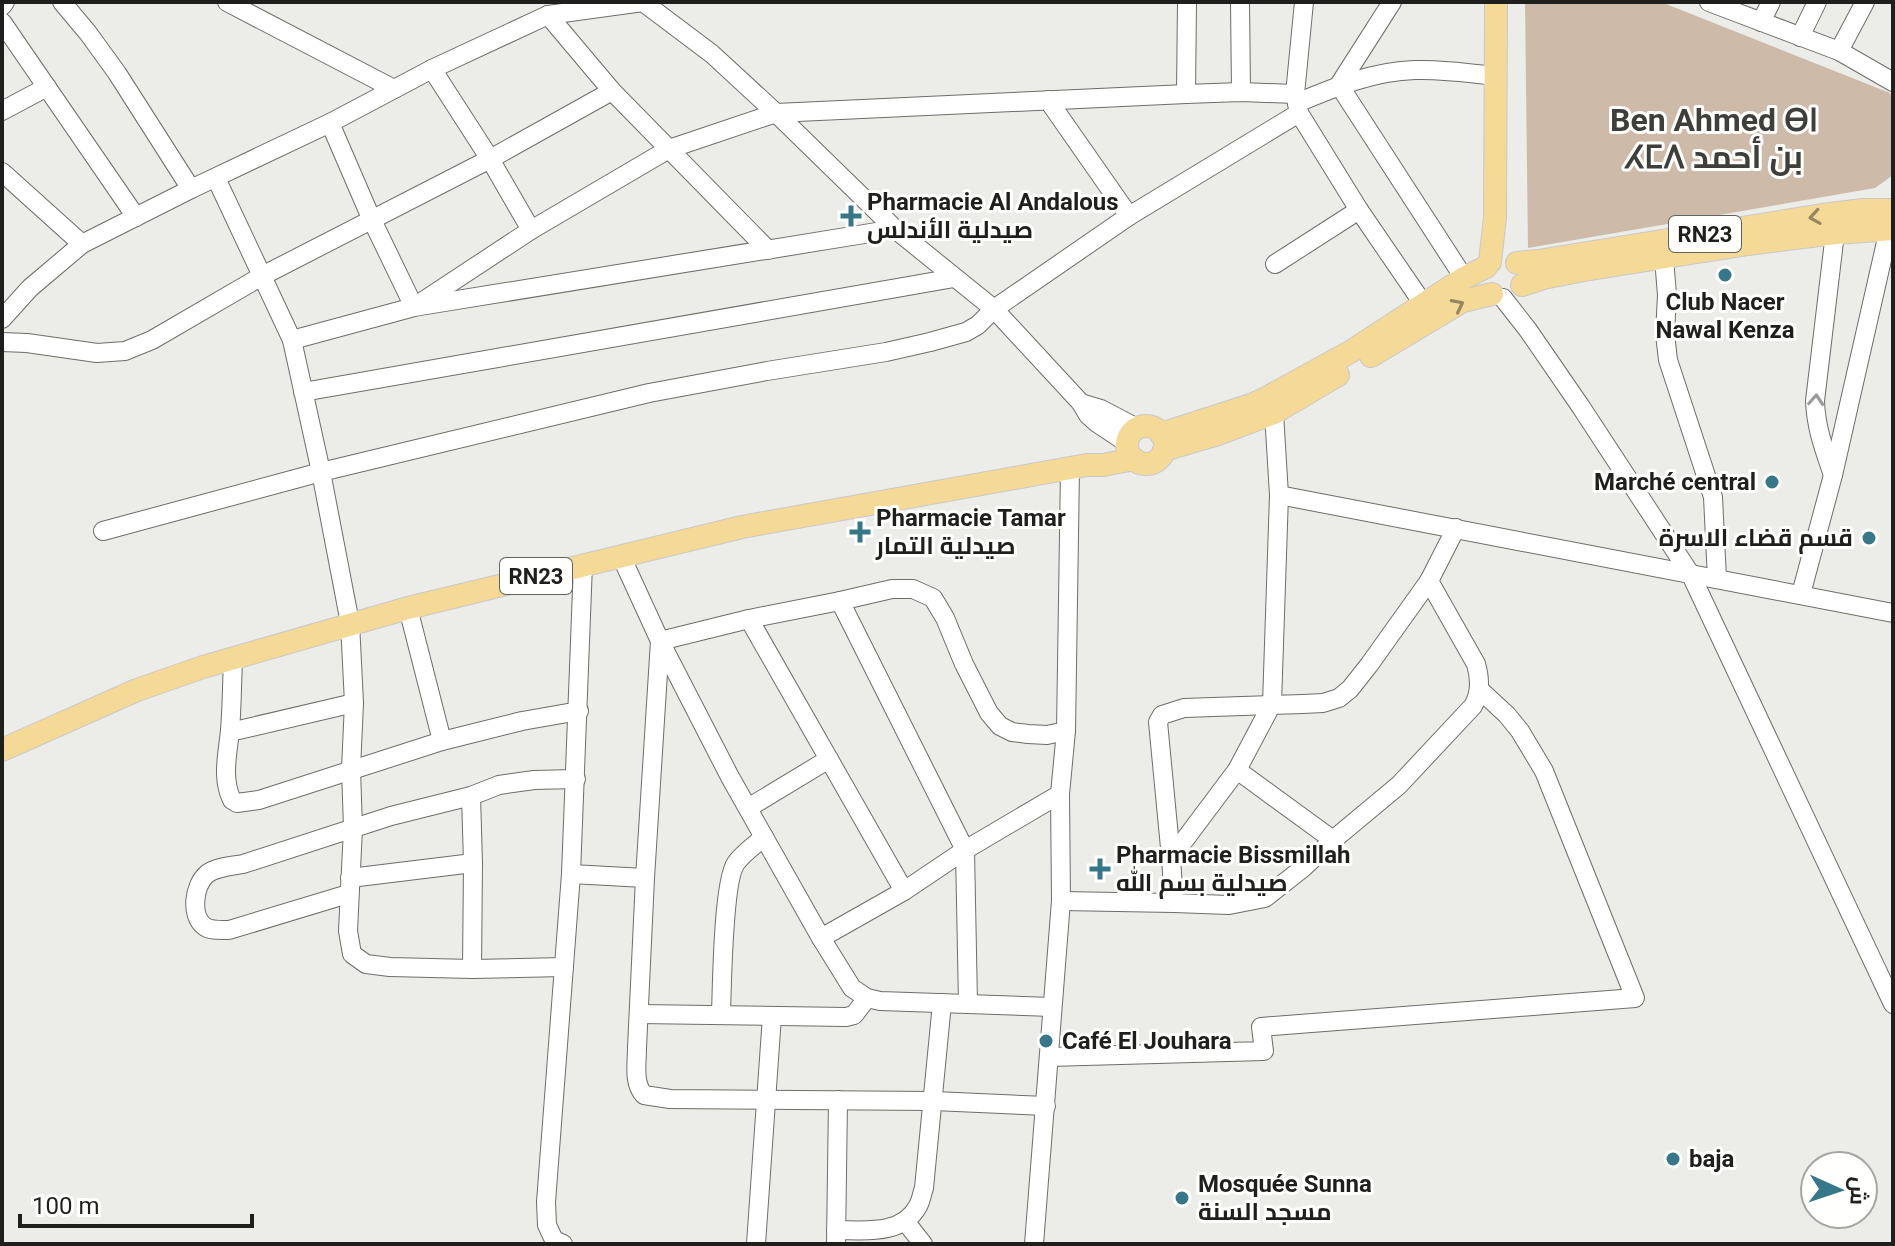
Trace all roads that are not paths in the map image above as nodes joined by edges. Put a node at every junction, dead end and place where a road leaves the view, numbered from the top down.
1 (62, 2) edge
2 (227, 2) edge
3 (1187, 2) edge
4 (1240, 2) edge
5 (1304, 2) edge
6 (1392, 2) edge
7 (1496, 2) edge
8 (1771, 2) edge
9 (1817, 2) edge
10 (1865, 2) edge
11 (1717, 3) edge
12 (548, 15) junction
13 (2, 22) edge
14 (1761, 22) junction
15 (1800, 37) junction
16 (1839, 51) junction
17 (432, 69) junction
18 (1495, 76) junction
19 (1893, 82) edge
20 (1339, 85) junction
21 (47, 87) junction
22 (394, 89) junction
23 (612, 91) junction
24 (1241, 92) junction
25 (1186, 94) junction
26 (1048, 100) junction
27 (1297, 103) junction
28 (2, 111) edge
29 (776, 113) junction
30 (330, 123) junction
31 (669, 149) junction
32 (490, 159) junction
33 (2, 172) edge
34 (216, 178) junction
35 (191, 189) junction
36 (1359, 210) junction
37 (1129, 216) junction
38 (136, 217) junction
39 (371, 218) junction
40 (1892, 223) edge
41 (895, 229) junction
42 (531, 230) junction
43 (1835, 233) junction
44 (82, 244) junction
45 (768, 250) junction
46 (1664, 258) junction
47 (1500, 262) junction
48 (1275, 264) dead end
49 (262, 276) junction
50 (954, 278) junction
51 (1464, 278) junction
52 (1509, 292) junction
53 (1424, 305) junction
54 (414, 307) junction
55 (994, 309) junction
56 (2, 319) edge
57 (292, 340) junction
58 (2, 342) edge
59 (303, 392) junction
60 (1274, 413) junction
61 (1162, 442) junction
62 (1131, 444) junction
63 (1079, 467) junction
64 (321, 472) junction
65 (1833, 475) junction
66 (1279, 495) junction
67 (1456, 528) junction
68 (103, 531) dead end
69 (621, 556) junction
70 (583, 564) junction
71 (1691, 575) junction
72 (1717, 579) junction
73 (1429, 581) junction
74 (1801, 594) junction
75 (840, 601) junction
76 (408, 608) junction
77 (1893, 613) edge
78 (749, 619) junction
79 (350, 623) junction
80 (660, 641) junction
81 (233, 659) junction
82 (1479, 689) junction
83 (354, 703) junction
84 (1272, 704) junction
85 (579, 711) junction
86 (1066, 731) junction
87 (230, 732) junction
88 (442, 741) junction
89 (2, 750) edge
90 (829, 759) junction
91 (351, 769) junction
92 (1237, 770) junction
93 (576, 779) junction
94 (1060, 794) junction
95 (471, 796) junction
96 (748, 808) junction
97 (353, 828) junction
98 (764, 837) junction
99 (1333, 840) junction
100 (965, 850) junction
101 (1171, 858) junction
102 (473, 863) junction
103 (571, 874) junction
104 (645, 878) junction
105 (349, 886) junction
106 (904, 891) junction
107 (1061, 901) junction
108 (1174, 903) junction
109 (821, 938) junction
110 (564, 967) junction
111 (472, 969) junction
112 (1885, 975) edge
113 (867, 998) junction
114 (942, 1003) junction
115 (968, 1004) junction
116 (1893, 1004) edge
117 (1052, 1007) junction
118 (639, 1014) junction
119 (721, 1014) junction
120 (772, 1016) junction
121 (1049, 1057) junction
122 (838, 1100) junction
123 (765, 1101) junction
124 (934, 1101) junction
125 (1046, 1106) junction
126 (905, 1221) junction
127 (836, 1237) edge
128 (563, 1244) edge
129 (756, 1244) edge
130 (923, 1244) edge
131 (1034, 1244) edge

1 - 35 street
2 - 22 street
3 - 25 street
4 - 24 street
5 - 27 street
6 - 20 street
7 - 18 main road
8 - 14 street
9 - 15 street
10 - 16 street
11 - 14 street
12 - 17 street
12 - 23 street
12 - 29 street
13 - 21 street
14 - 15 street
15 - 16 street
16 - 19 street
17 - 22 street
17 - 32 street
18 - 20 street
18 - 47 main road
20 - 27 street
20 - 51 street
21 - 28 street
21 - 38 street
22 - 30 street
23 - 31 street
23 - 32 street
24 - 25 street
24 - 27 street
25 - 26 street
26 - 29 street
26 - 37 street
27 - 36 street
27 - 37 street
29 - 31 street
29 - 41 street
30 - 34 street
30 - 39 street
31 - 42 street
31 - 45 street
32 - 39 street
32 - 42 street
33 - 44 street
34 - 35 street
34 - 49 street
35 - 38 street
36 - 48 street
36 - 53 street
37 - 55 street
38 - 44 street
39 - 49 street
39 - 54 street
40 - 43 main road, RN23
40 -> 47 main road, RN23
40 - 65 street
41 - 45 street
41 - 50 street
42 - 54 street
43 - 46 main road, RN23
65 -> 43 street
44 - 56 street
45 - 54 street
46 - 52 main road, RN23
46 - 72 street
47 - 51 main road, RN23
47 - 52 main road
47 - 52 main road
49 - 57 street
49 - 58 street
50 - 55 street
50 - 59 street
51 - 53 main road, RN23
60 -> 52 main road, RN23
52 - 71 street
53 - 61 main road, RN23
54 - 57 street
55 - 62 street
55 - 64 street
57 - 59 street
59 - 64 street
60 - 61 main road, RN23
60 - 66 street
61 - 62 main road
61 - 62 main road, RN23
62 - 63 main road, RN23
63 - 69 main road, RN23
63 - 86 street
64 - 68 street
64 - 79 street
65 - 74 street
66 - 67 street
66 - 84 street
67 - 71 street
67 - 73 street
69 - 70 main road, RN23
69 - 80 street
70 - 76 main road, RN23
70 - 85 street
71 - 72 street
71 - 112 street
72 - 74 street
73 - 82 street
73 - 84 street
74 - 77 street
75 - 78 street
75 - 86 street
75 - 100 street
76 - 79 main road, RN23
76 - 88 street
78 - 80 street
78 - 90 street
79 - 81 main road, RN23
79 - 83 street
80 - 96 street
80 - 104 street
81 - 87 street
81 - 89 main road, RN23
82 - 99 street
82 - 121 street
83 - 87 street
83 - 91 street
84 - 92 street
84 - 101 street
85 - 88 street
85 - 93 street
86 - 94 street
87 - 91 street
88 - 91 street
90 - 96 street
90 - 106 street
91 - 97 street
92 - 99 street
92 - 101 street
93 - 95 street
93 - 103 street
94 - 100 street
94 - 107 street
95 - 97 street
95 - 102 street
96 - 98 street
97 - 105 street
97 - 105 street
98 - 109 street
98 - 119 street
99 - 108 street
100 - 106 street
100 - 115 street
101 - 108 street
102 - 105 street
102 - 111 street
103 - 104 street
103 - 110 street
104 - 118 street
105 - 111 street
106 - 109 street
107 - 108 street
107 - 117 street
109 - 113 street
110 - 111 street
110 - 128 street
112 - 116 street
113 - 114 street
113 - 120 street
114 - 115 street
114 - 124 street
115 - 117 street
117 - 121 street
118 - 119 street
118 - 123 street
119 - 120 street
120 - 123 street
121 - 125 street
122 - 123 street
122 - 124 street
122 - 127 street
123 - 129 street
124 - 125 street
124 - 126 street
125 - 131 street
126 - 127 street
126 - 130 street

